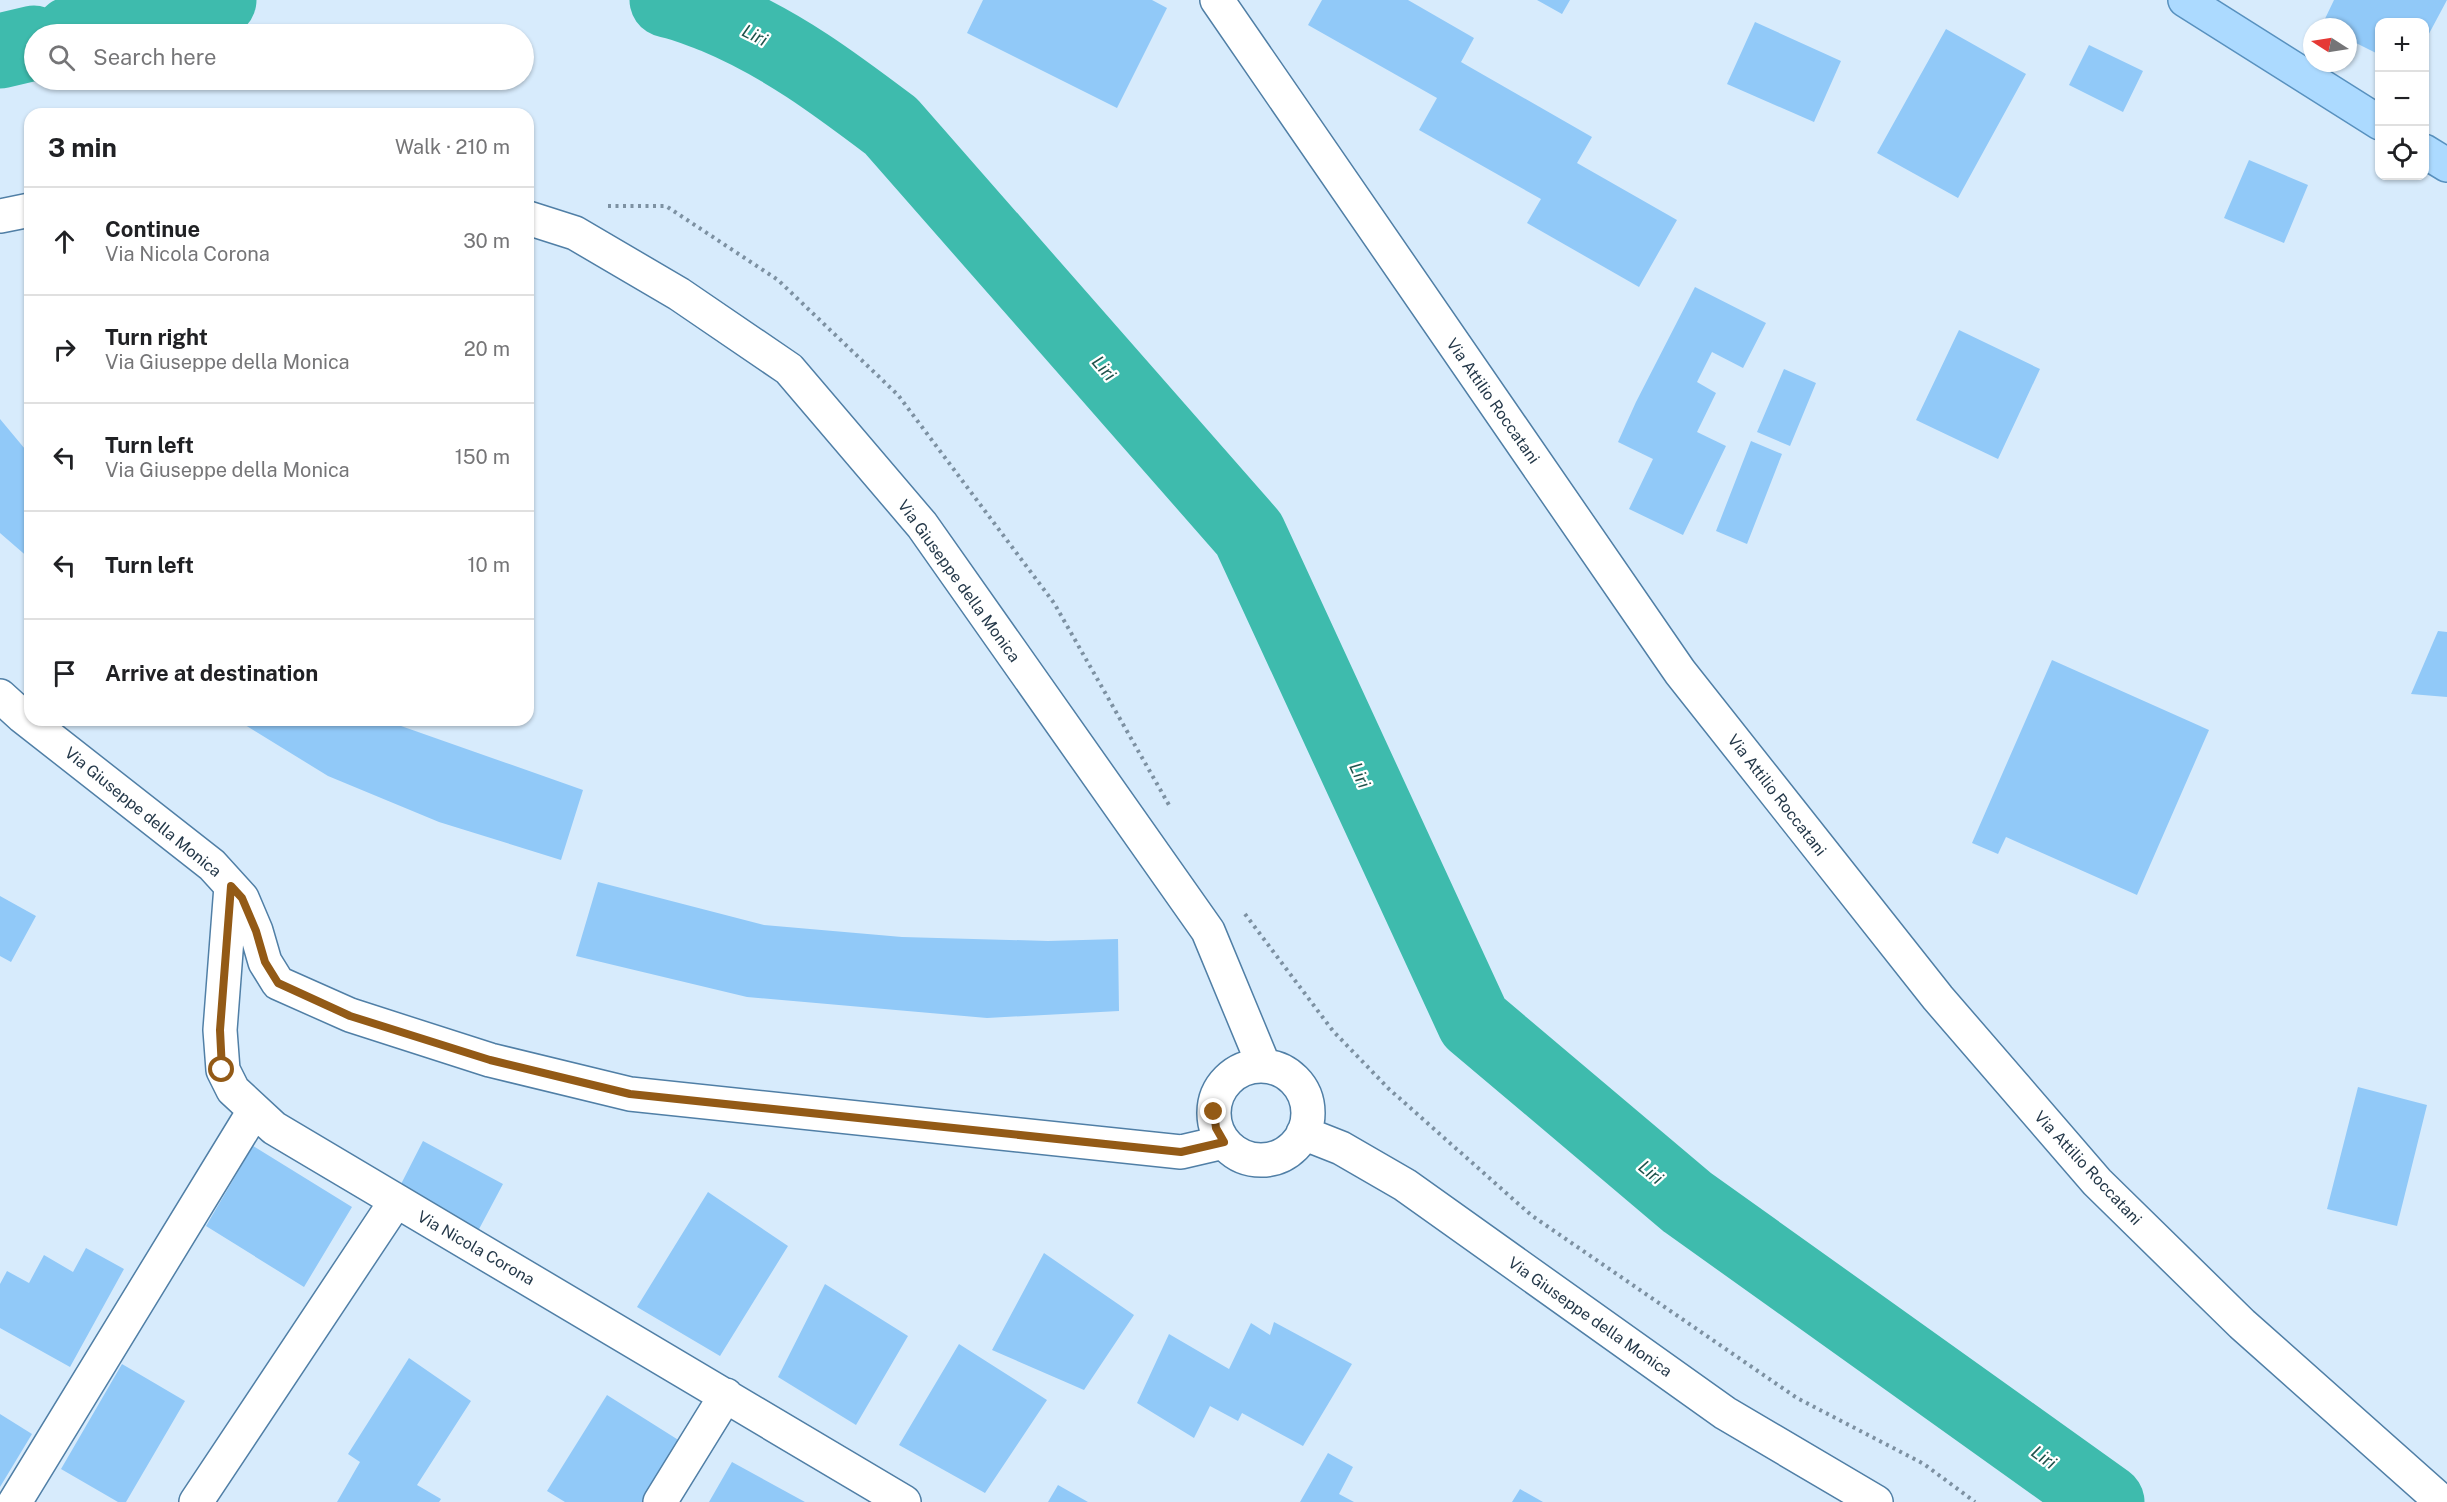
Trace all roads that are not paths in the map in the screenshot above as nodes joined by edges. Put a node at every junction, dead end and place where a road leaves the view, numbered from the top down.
1 (1217, 0) edge
2 (2185, 0) edge
3 (2375, 120) edge
4 (2429, 154) edge
5 (2447, 165) edge
6 (24, 211) edge
7 (0, 216) edge
8 (534, 220) edge
9 (0, 696) edge
10 (24, 718) edge
11 (35, 726) edge
12 (231, 886) junction
13 (1264, 1066) junction
14 (254, 1111) junction
15 (1303, 1133) junction
16 (1224, 1142) junction
17 (396, 1201) junction
18 (726, 1395) junction
19 (15, 1502) edge
20 (196, 1502) edge
21 (660, 1502) edge
22 (904, 1502) edge
23 (1876, 1502) edge
24 (2442, 1502) edge

1 - 24 street, Via Attilio Roccatani
2 - 3 main road
4 - 5 main road
6 - 7 street
8 - 13 street, Via Giuseppe della Monica
9 - 10 street, Via Giuseppe della Monica
11 - 12 street, Via Giuseppe della Monica
12 - 14 street, Via Nicola Corona
12 - 16 street, Via Giuseppe della Monica
13 - 15 street
13 - 16 street
14 - 17 street, Via Nicola Corona
14 - 19 street
15 - 16 street
15 - 23 street, Via Giuseppe della Monica
17 - 18 street, Via Nicola Corona
17 - 20 street
18 - 21 street
18 - 22 street, Via Nicola Corona

